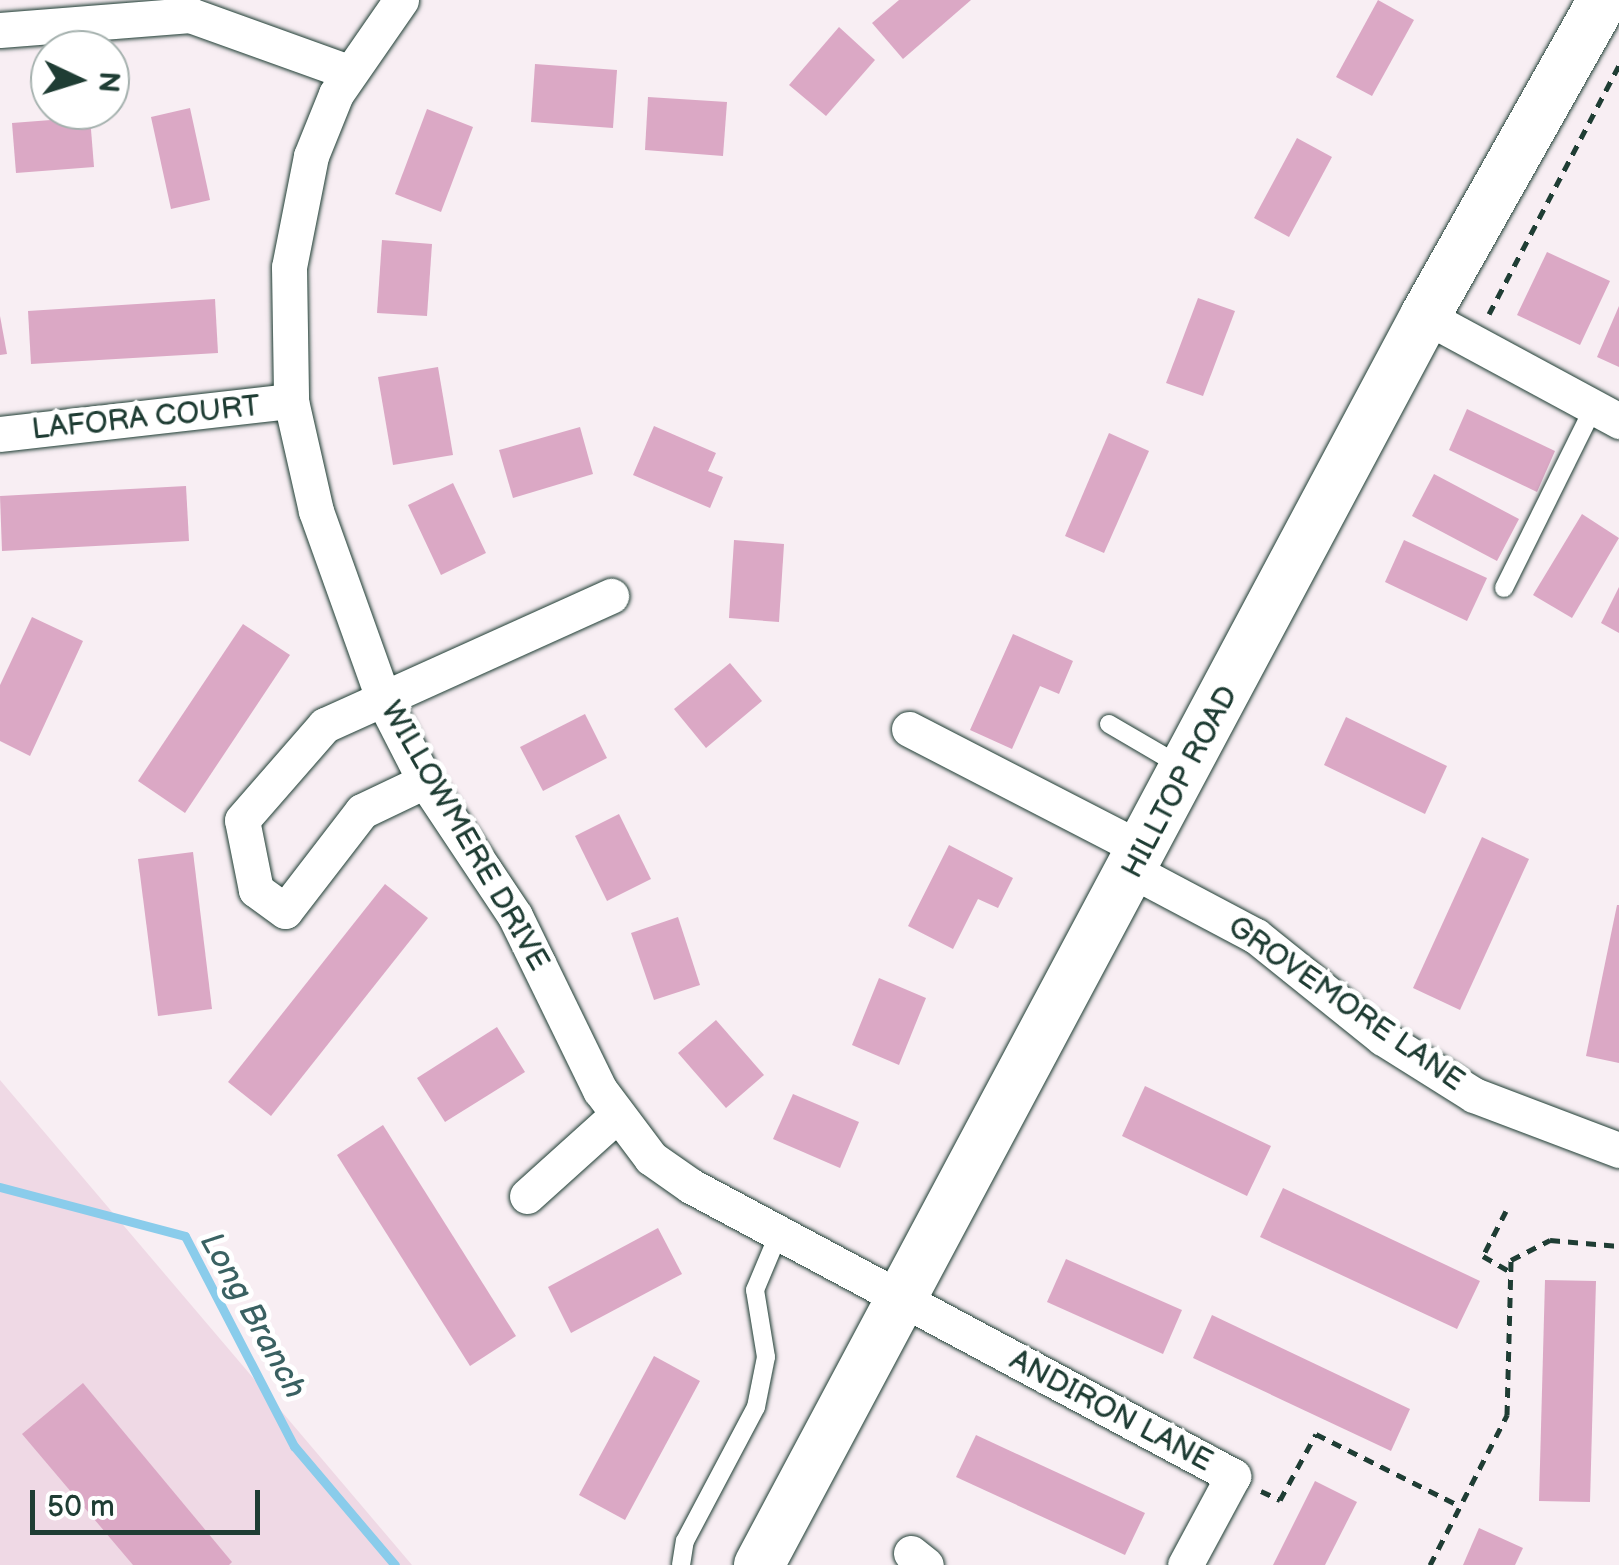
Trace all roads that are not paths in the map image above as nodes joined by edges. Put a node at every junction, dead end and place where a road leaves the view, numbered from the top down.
1 (400, 0) edge
2 (1607, 7) edge
3 (0, 30) edge
4 (348, 72) junction
5 (1425, 316) junction
6 (291, 401) junction
7 (1606, 414) edge
8 (0, 434) edge
9 (1504, 588) dead end
10 (611, 596) dead end
11 (384, 701) junction
12 (1109, 724) dead end
13 (910, 729) dead end
14 (1186, 768) junction
15 (425, 781) junction
16 (1138, 861) junction
17 (616, 1115) junction
18 (1619, 1150) edge
19 (527, 1196) dead end
20 (778, 1233) junction
21 (901, 1299) junction
22 (681, 1565) edge
23 (759, 1565) edge
24 (1185, 1565) edge

1 - 4 street, WILLOWMERE DRIVE
2 - 5 street, HILLTOP ROAD
3 - 4 street
4 - 6 street, WILLOWMERE DRIVE
5 - 7 street
5 - 14 street, HILLTOP ROAD
6 - 8 street, LAFORA COURT
6 - 11 street, WILLOWMERE DRIVE
7 - 9 lane
10 - 11 street
11 - 15 street, WILLOWMERE DRIVE
11 - 15 street
12 - 14 lane
13 - 16 street, GROVEMORE LANE
14 - 16 street, HILLTOP ROAD
15 - 17 street, WILLOWMERE DRIVE
16 - 18 street, GROVEMORE LANE
16 - 21 street, HILLTOP ROAD
17 - 19 street
17 - 20 street, WILLOWMERE DRIVE
20 - 21 street, WILLOWMERE DRIVE
20 - 22 lane
21 - 23 street, HILLTOP ROAD
21 - 24 street, ANDIRON LANE

